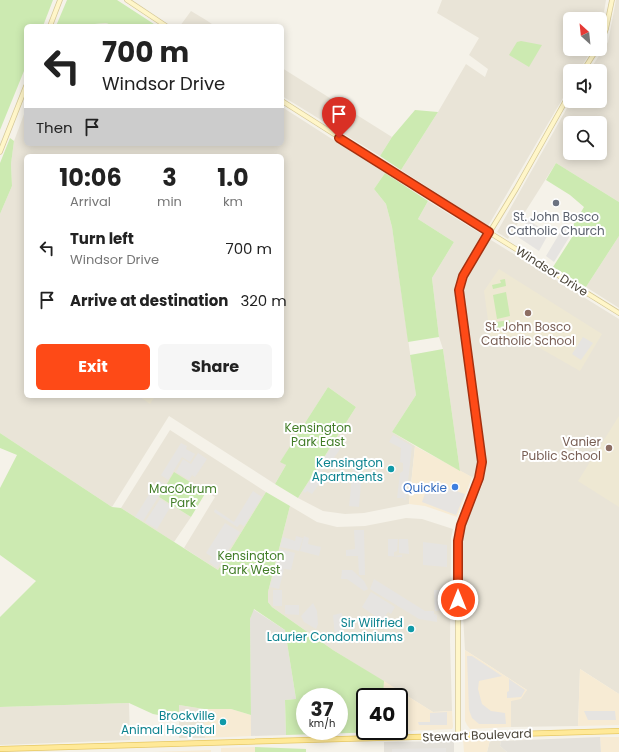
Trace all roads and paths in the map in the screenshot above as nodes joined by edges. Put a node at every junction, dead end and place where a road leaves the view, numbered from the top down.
1 (60, 0) edge
2 (127, 0) edge
3 (612, 0) edge
4 (51, 24) edge
5 (163, 24) edge
6 (607, 24) edge
7 (24, 91) edge
8 (284, 102) edge
9 (563, 105) edge
10 (0, 152) edge
11 (489, 232) junction
12 (619, 313) edge
13 (619, 731) edge
14 (458, 735) junction
15 (0, 749) edge

1 - 4 street
2 - 5 street
3 - 6 street
7 - 10 street
8 - 11 street, Windsor Drive
9 - 11 street
11 - 12 street, Windsor Drive
11 - 14 street
13 - 14 main road, Stewart Boulevard
14 - 15 main road, Stewart Boulevard

